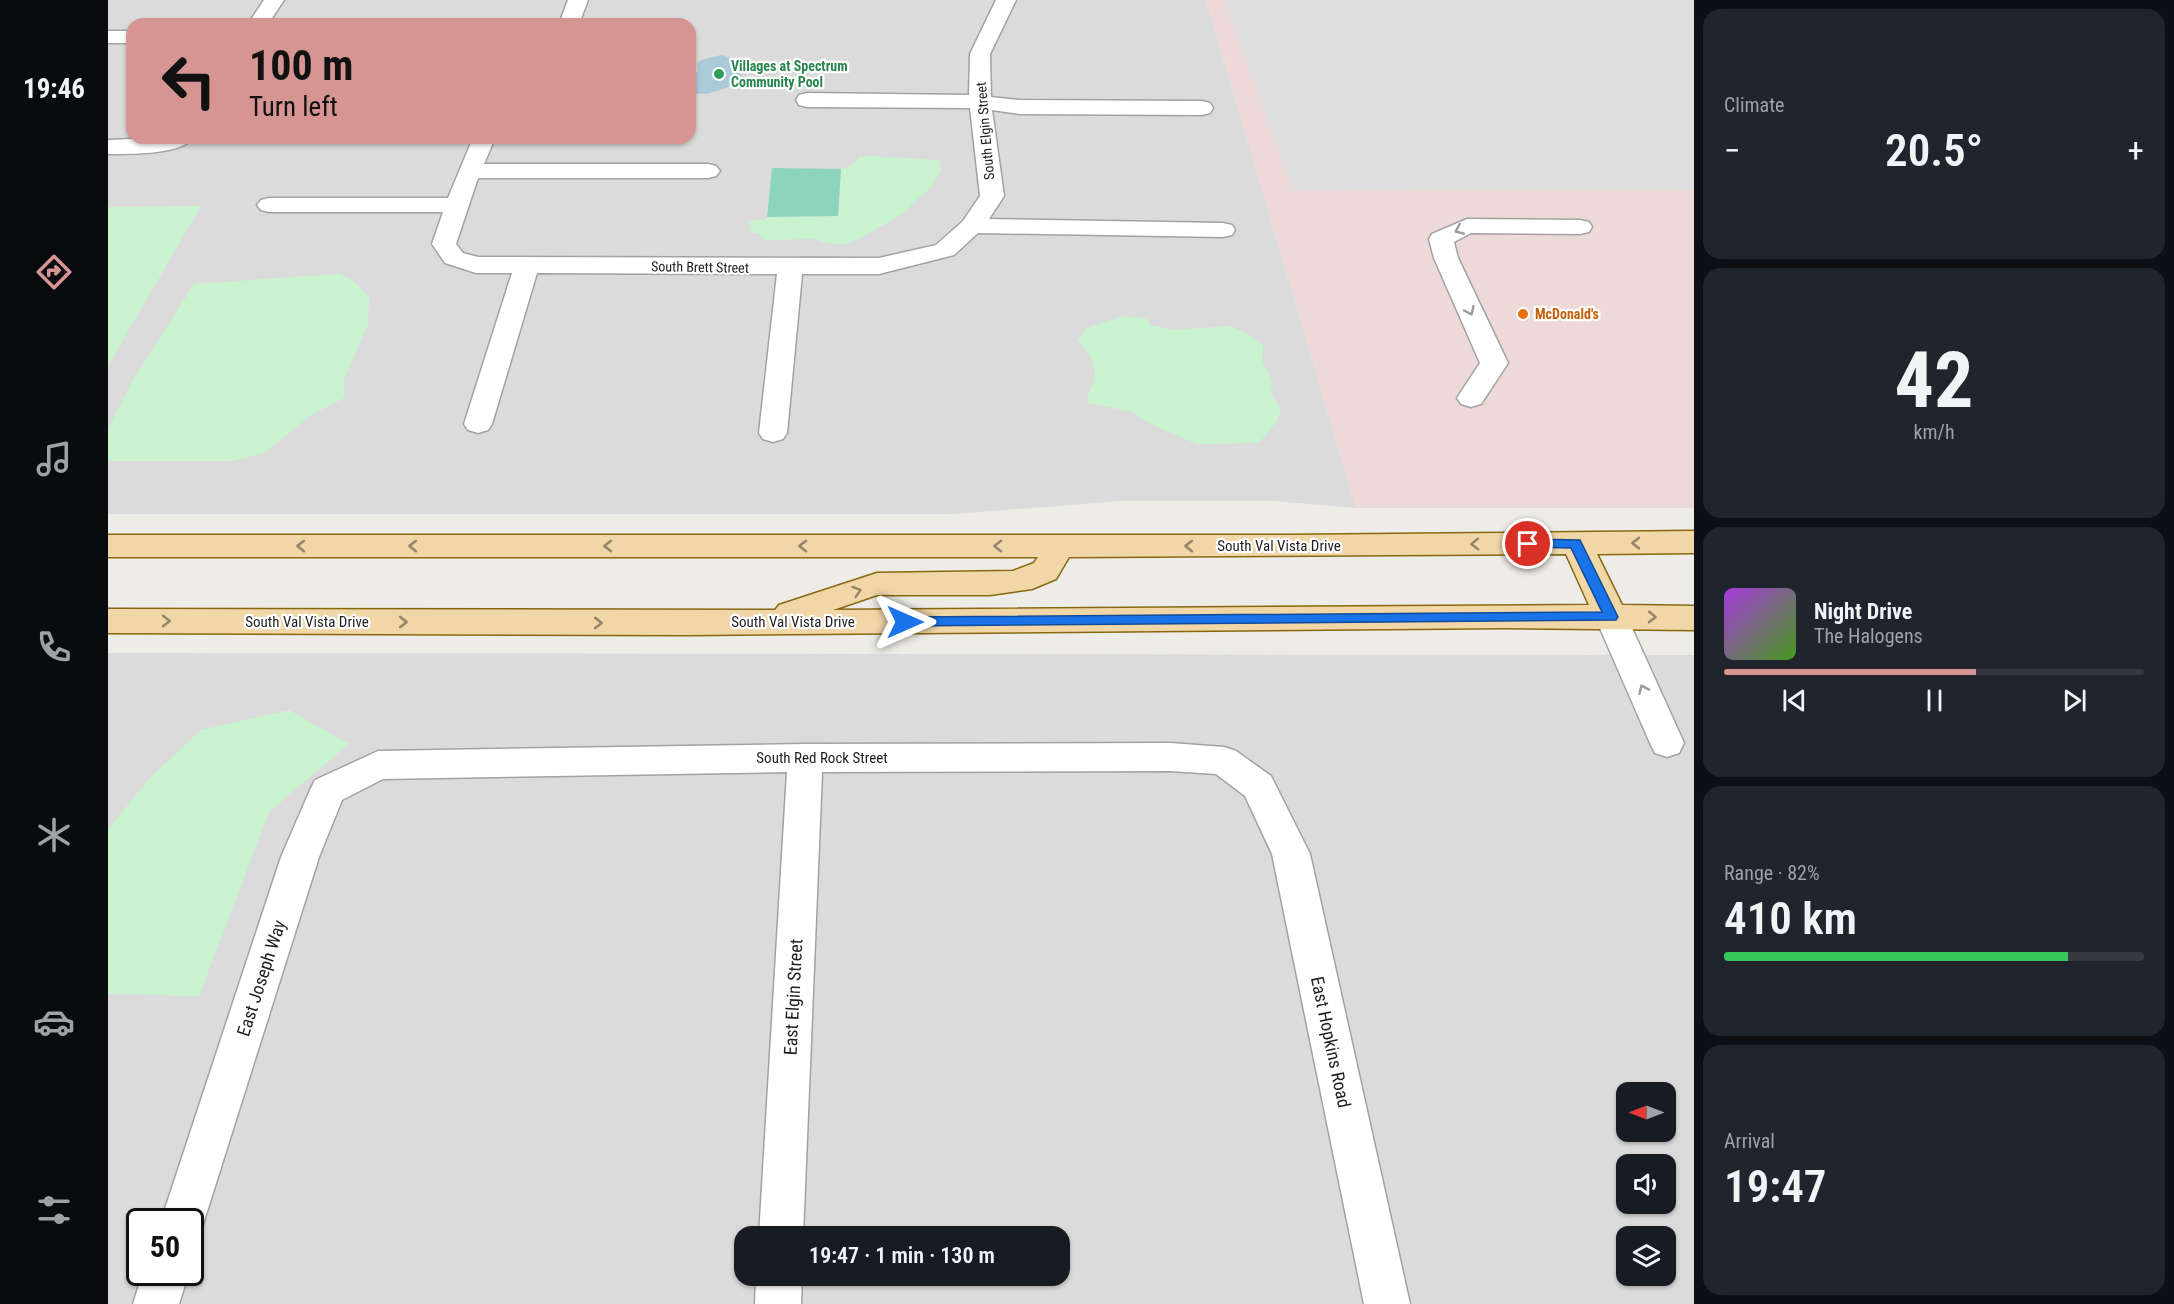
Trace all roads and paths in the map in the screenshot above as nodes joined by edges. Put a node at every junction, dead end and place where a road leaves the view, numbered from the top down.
1 (274, 0) edge
2 (578, 0) edge
3 (1006, 0) edge
4 (262, 18) edge
5 (571, 18) edge
6 (108, 37) edge
7 (126, 37) edge
8 (807, 100) dead end
9 (980, 102) junction
10 (1202, 108) dead end
11 (157, 144) edge
12 (481, 144) edge
13 (108, 147) edge
14 (469, 171) junction
15 (708, 171) dead end
16 (458, 205) junction
17 (269, 206) dead end
18 (972, 226) junction
19 (1223, 230) dead end
20 (1585, 235) dead end
21 (945, 250) joint
22 (527, 265) junction
23 (790, 268) junction
24 (1471, 398) dead end
25 (478, 424) dead end
26 (773, 433) dead end
27 (1694, 542) edge
28 (1576, 543) junction
29 (108, 546) edge
30 (1057, 546) junction
31 (1611, 617) junction
32 (1694, 618) edge
33 (108, 621) edge
34 (761, 623) junction
35 (1667, 743) dead end
36 (806, 758) junction
37 (378, 765) joint
38 (1258, 786) joint
39 (187, 1208) edge
40 (782, 1226) edge
41 (162, 1286) edge
42 (779, 1286) edge
43 (156, 1304) edge
44 (778, 1304) edge
45 (1387, 1304) edge

1 - 4 street
2 - 5 street
3 - 9 street, South Elgin Street
6 - 7 street
8 - 9 street
9 - 10 street
9 - 18 street, South Elgin Street
11 - 13 street
12 - 14 street
14 - 15 street
14 - 16 street
16 - 17 street
16 - 22 street, South Brett Street
18 - 19 street
18 - 21 street, South Elgin Street
20 -> 24 street
21 - 23 street, South Brett Street
22 - 23 street, South Brett Street
22 - 25 street
23 - 26 street
27 -> 28 main road, South Val Vista Drive
28 -> 30 main road, South Val Vista Drive
28 - 31 main road
30 -> 29 main road, South Val Vista Drive
34 -> 30 main road
31 -> 32 main road, South Val Vista Drive
31 - 34 main road, South Val Vista Drive
35 -> 31 street
33 -> 34 main road, South Val Vista Drive
36 - 37 street, South Red Rock Street
36 - 38 street, South Red Rock Street
36 - 40 street, East Elgin Street
37 - 39 street, East Joseph Way
38 - 45 street, East Hopkins Road
41 - 43 street
42 - 44 street

